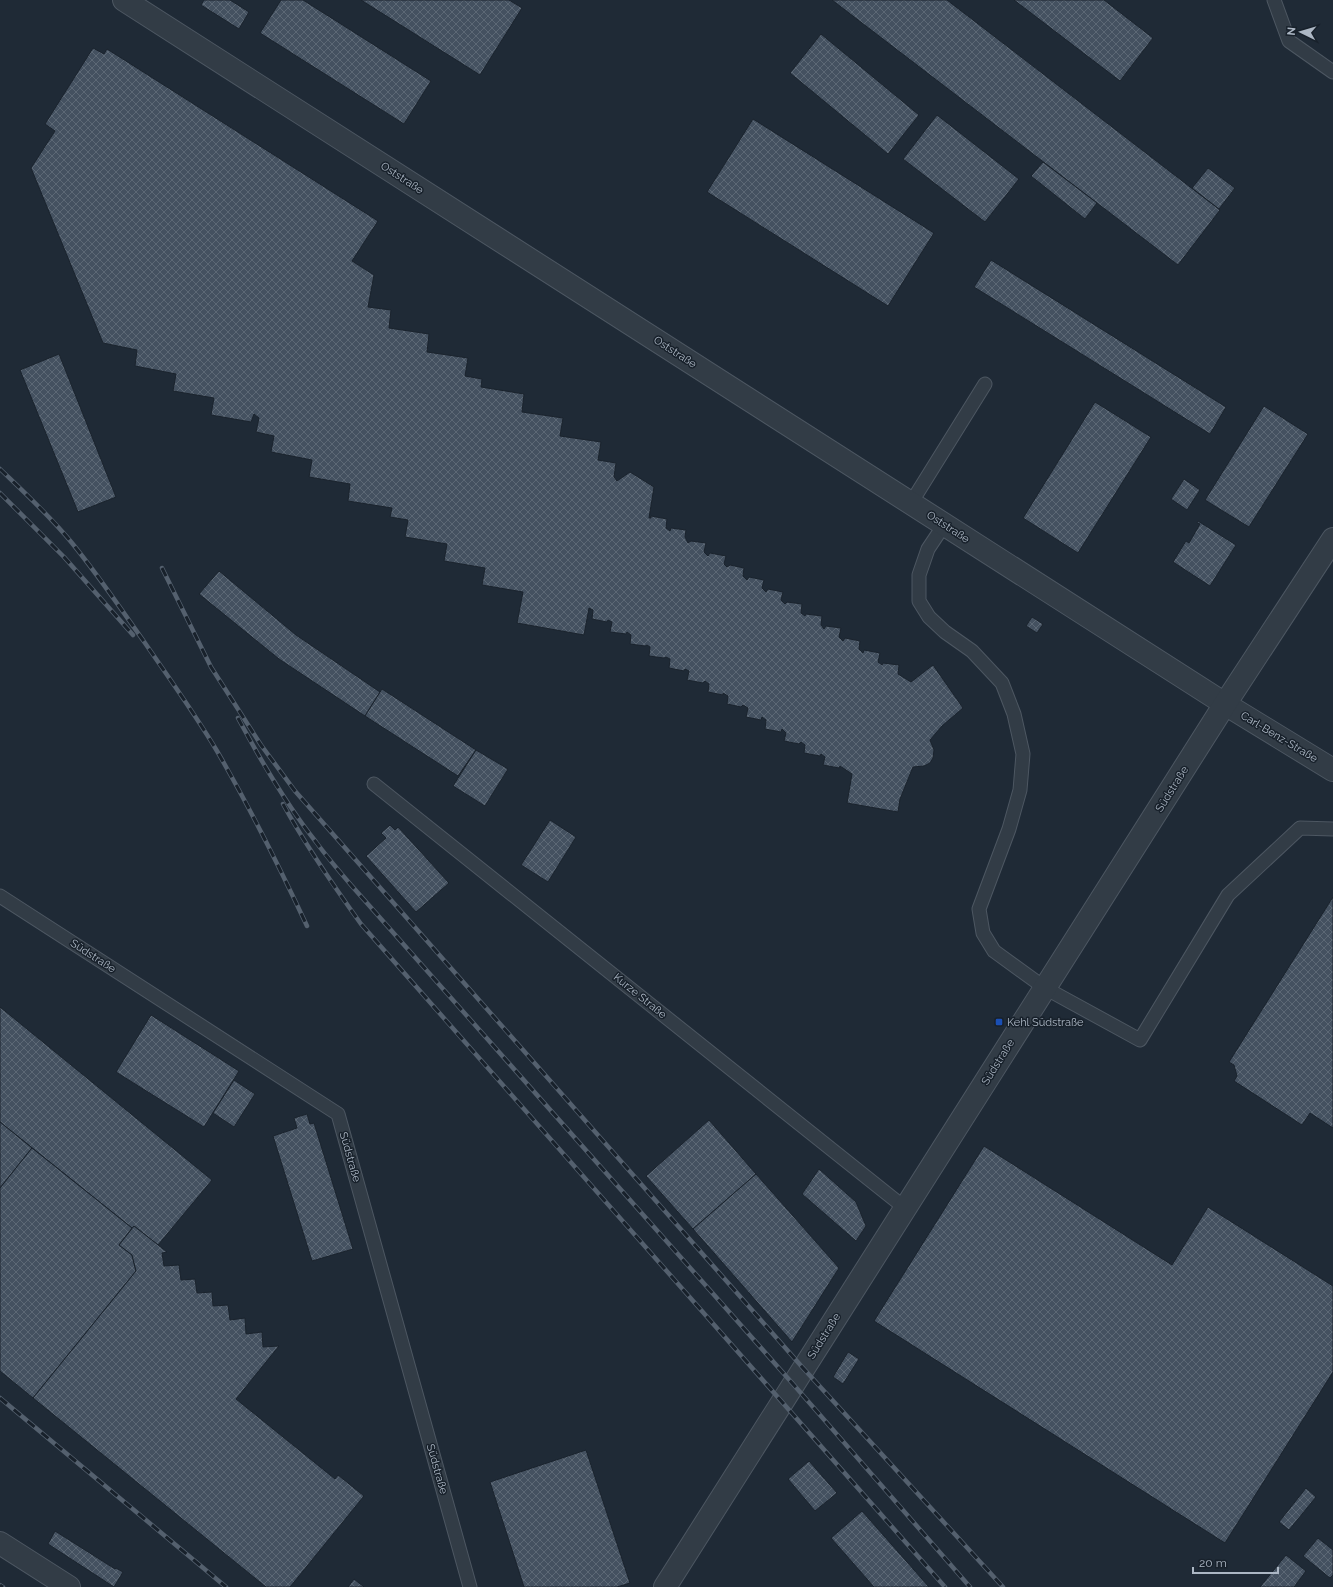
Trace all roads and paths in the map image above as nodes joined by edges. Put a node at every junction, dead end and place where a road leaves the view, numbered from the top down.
1 (124, 0) edge
2 (1274, 0) edge
3 (1333, 72) edge
4 (985, 384) dead end
5 (911, 503) junction
6 (944, 524) junction
7 (1333, 539) edge
8 (1225, 704) junction
9 (1333, 770) edge
10 (374, 784) dead end
11 (1333, 829) edge
12 (0, 896) edge
13 (1045, 988) junction
14 (905, 1208) junction
15 (0, 1543) edge
16 (69, 1587) edge
17 (470, 1587) edge
18 (665, 1587) edge

1 - 5 street, Oststraße
2 - 3 lane
4 - 5 lane
5 - 6 street, Oststraße
6 - 8 street, Oststraße
6 - 13 lane
7 - 8 street, Südstraße
8 - 9 street, Carl-Benz-Straße
8 - 13 street, Südstraße
10 - 14 lane, Kurze Straße
11 - 13 lane
12 - 17 lane, Südstraße
13 - 14 street, Südstraße
14 - 18 street, Südstraße
15 - 16 street

